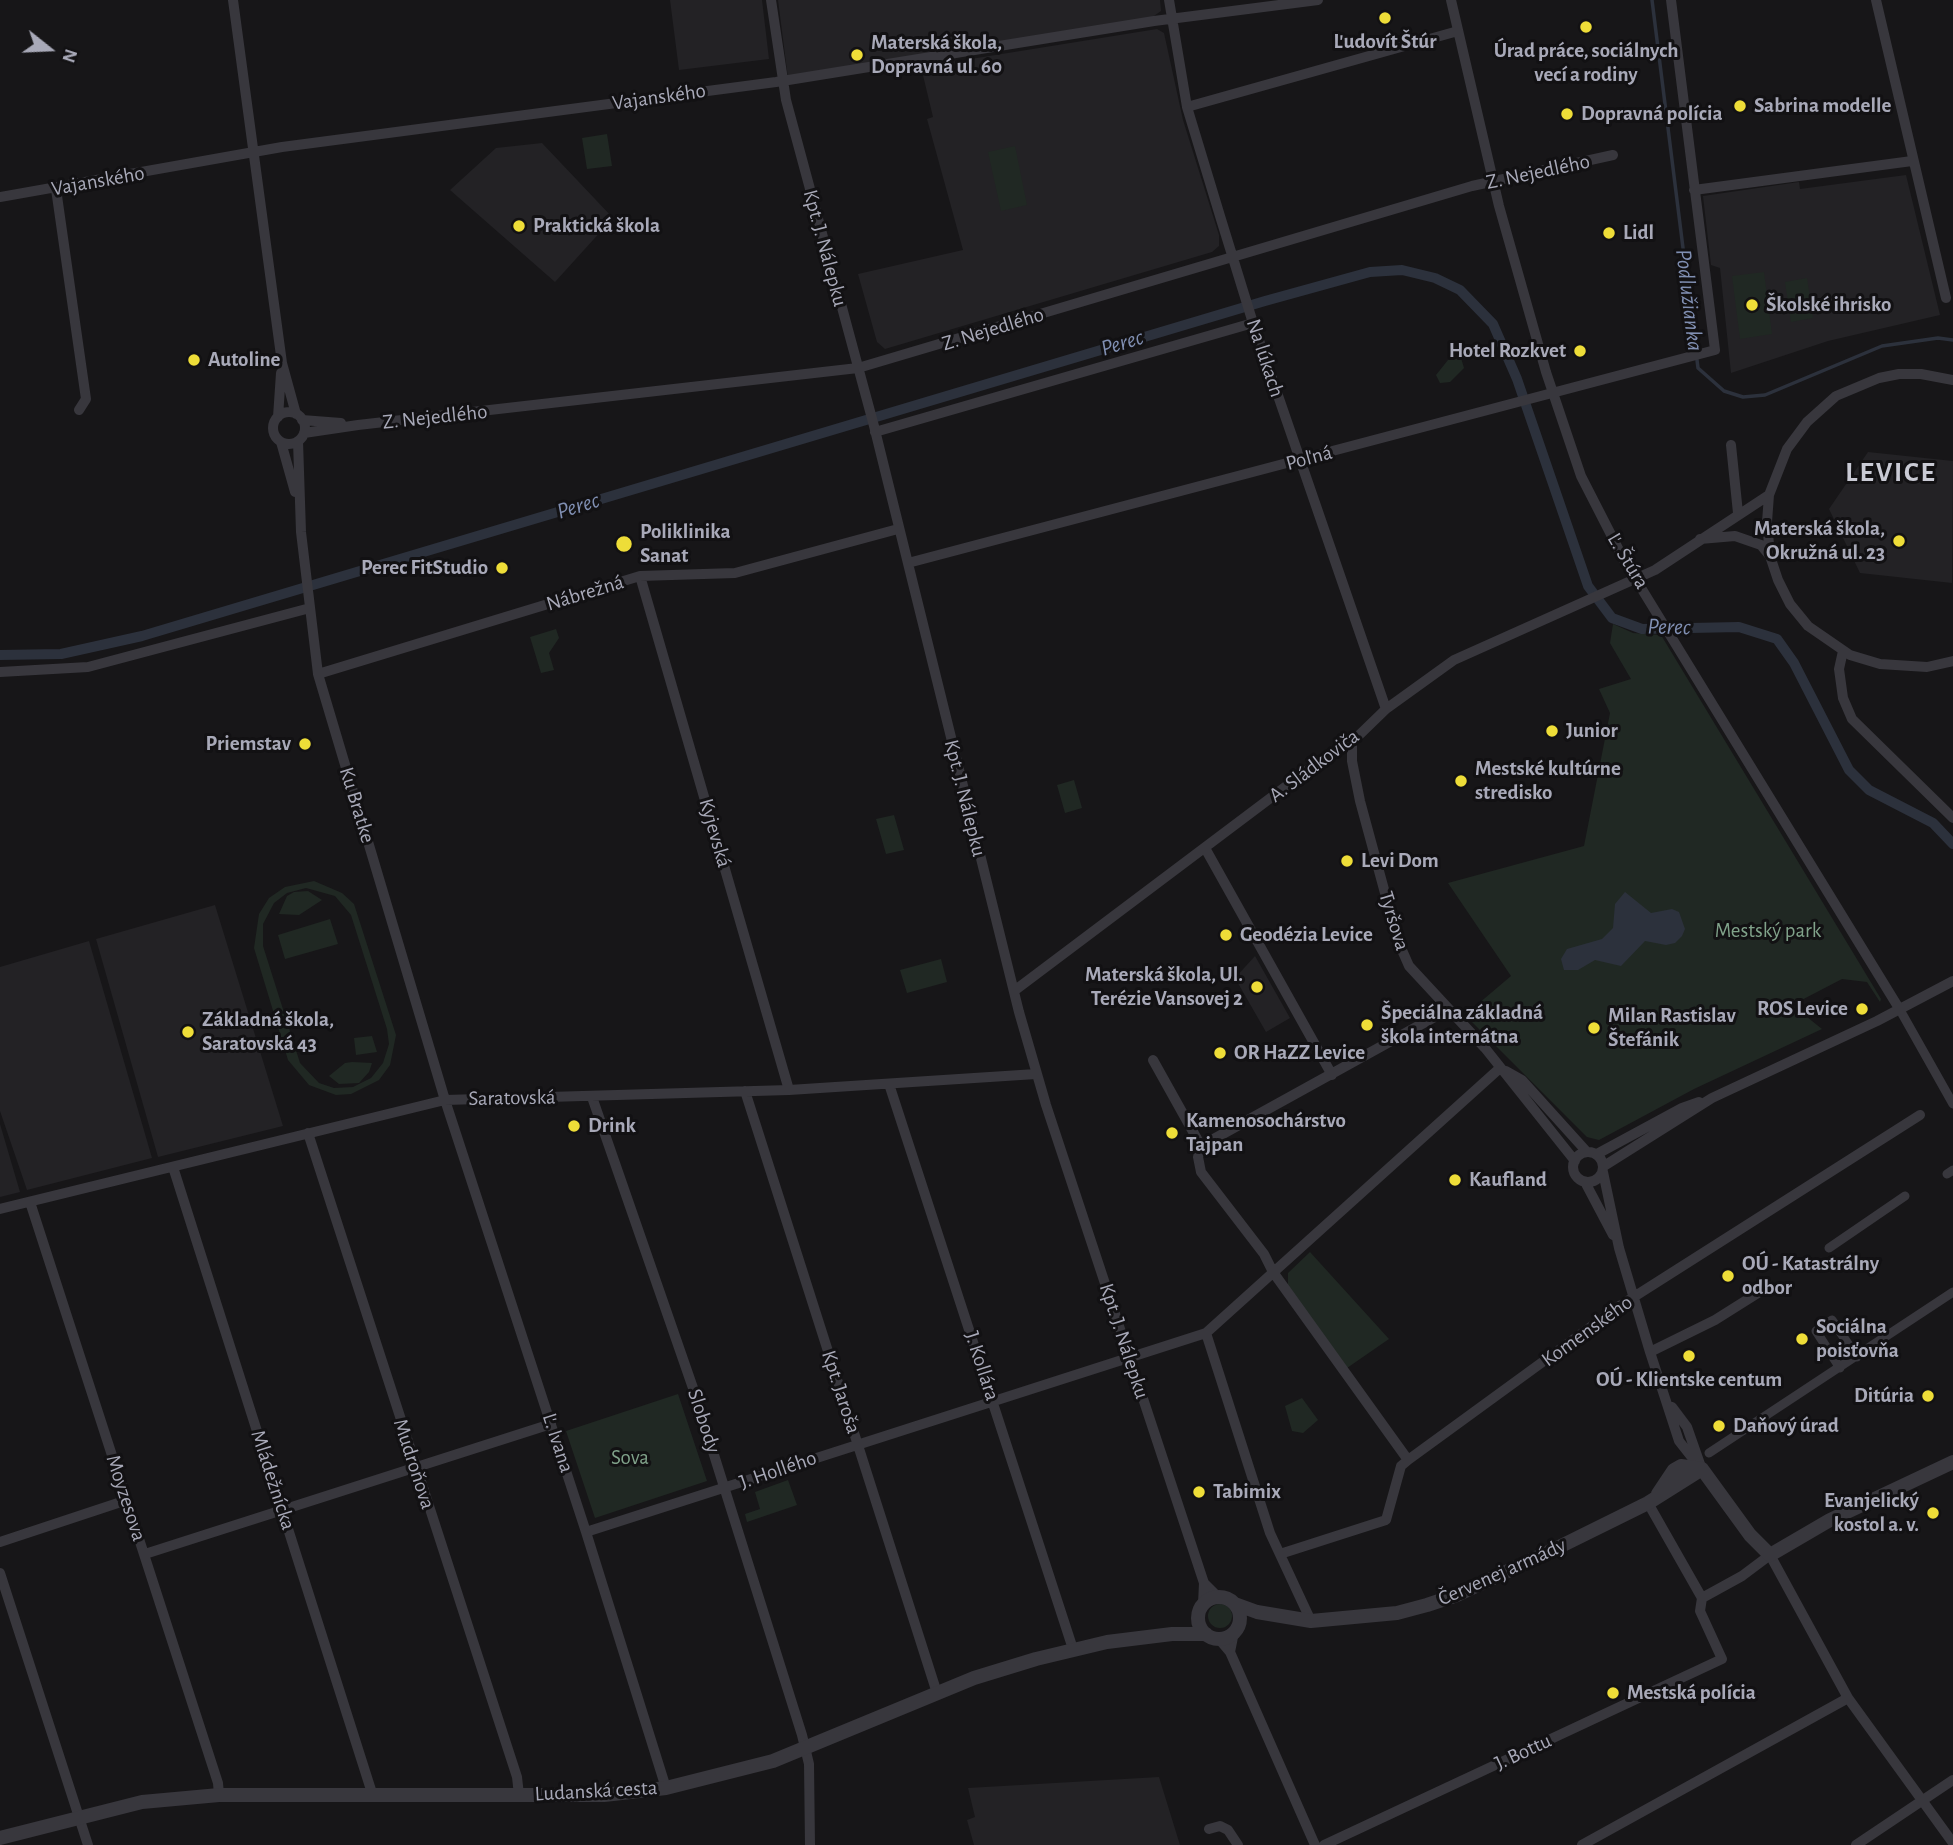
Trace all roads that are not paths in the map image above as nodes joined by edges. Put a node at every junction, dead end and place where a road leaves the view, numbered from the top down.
1 (233, 0) edge
2 (771, 0) edge
3 (1169, 0) edge
4 (1318, 0) edge
5 (1451, 0) edge
6 (1671, 0) edge
7 (1876, 0) edge
8 (1171, 20) junction
9 (1458, 31) junction
10 (781, 81) junction
11 (1188, 107) junction
12 (253, 152) junction
13 (1613, 155) dead end
14 (1913, 161) junction
15 (1492, 181) junction
16 (56, 189) junction
17 (1694, 190) junction
18 (0, 197) edge
19 (1233, 257) junction
20 (1947, 298) dead end
21 (1252, 319) junction
22 (282, 363) junction
23 (858, 368) junction
24 (1953, 380) edge
25 (1553, 393) junction
26 (79, 410) dead end
27 (278, 417) junction
28 (299, 417) junction
29 (358, 425) junction
30 (874, 429) junction
31 (301, 437) junction
32 (281, 442) junction
33 (1731, 445) dead end
34 (1299, 461) junction
35 (1769, 495) junction
36 (299, 505) junction
37 (1738, 513) junction
38 (898, 529) junction
39 (1697, 540) junction
40 (1770, 556) junction
41 (908, 563) junction
42 (640, 576) junction
43 (1637, 578) junction
44 (310, 608) junction
45 (1843, 651) junction
46 (1953, 661) edge
47 (0, 672) edge
48 (318, 674) junction
49 (1389, 707) junction
50 (1352, 742) junction
51 (1953, 818) edge
52 (1205, 848) junction
53 (1953, 981) edge
54 (1014, 991) junction
55 (1449, 1009) junction
56 (1900, 1010) junction
57 (1153, 1060) dead end
58 (1500, 1068) junction
59 (1036, 1074) junction
60 (1332, 1075) junction
61 (889, 1084) junction
62 (789, 1090) junction
63 (745, 1091) junction
64 (592, 1097) junction
65 (1712, 1098) junction
66 (445, 1100) junction
67 (1953, 1104) edge
68 (1920, 1115) dead end
69 (308, 1133) junction
70 (1201, 1146) junction
71 (1592, 1153) junction
72 (1574, 1161) junction
73 (173, 1167) junction
74 (1603, 1169) junction
75 (1585, 1182) junction
76 (1905, 1196) dead end
77 (30, 1202) junction
78 (0, 1209) edge
79 (1619, 1248) junction
80 (1829, 1248) dead end
81 (1273, 1272) junction
82 (1769, 1286) dead end
83 (1953, 1292) edge
84 (1632, 1298) junction
85 (1206, 1333) junction
86 (1650, 1352) junction
87 (1129, 1357) junction
88 (1857, 1357) junction
89 (1840, 1368) junction
90 (993, 1400) junction
91 (1668, 1402) junction
92 (551, 1424) junction
93 (1679, 1441) junction
94 (858, 1443) junction
95 (1709, 1453) dead end
96 (1408, 1460) junction
97 (1953, 1462) edge
98 (414, 1468) junction
99 (1674, 1469) junction
100 (1702, 1469) junction
101 (725, 1488) junction
102 (127, 1500) junction
103 (1652, 1501) junction
104 (282, 1510) junction
105 (586, 1532) junction
106 (0, 1542) edge
107 (145, 1554) junction
108 (1280, 1554) junction
109 (1770, 1555) junction
110 (0, 1573) edge
111 (1204, 1583) junction
112 (1218, 1597) junction
113 (1702, 1598) junction
114 (1235, 1604) junction
115 (1200, 1611) junction
116 (1256, 1612) junction
117 (1311, 1621) junction
118 (1236, 1628) junction
119 (1172, 1634) junction
120 (1212, 1637) junction
121 (1073, 1649) junction
122 (1230, 1652) junction
123 (937, 1693) junction
124 (1848, 1698) junction
125 (806, 1748) junction
126 (1953, 1780) edge
127 (666, 1788) junction
128 (372, 1793) junction
129 (219, 1795) junction
130 (519, 1795) junction
131 (1923, 1798) junction
132 (79, 1816) junction
133 (1209, 1829) dead end
134 (0, 1838) edge
135 (1953, 1843) edge
136 (89, 1845) edge
137 (810, 1845) edge
138 (1238, 1845) edge
139 (1315, 1845) edge
140 (1324, 1845) edge
141 (1582, 1845) edge
142 (1856, 1845) edge

1 - 12 street
2 - 10 street, Kpt. J. Nálepku
3 - 8 street, Na lúkach
4 - 8 street, Vajanského
5 - 9 street, Ľ. Štúra
6 - 17 street
7 - 14 street
8 - 10 street, Vajanského
8 - 11 street, Na lúkach
9 - 11 street
9 - 15 street, Ľ. Štúra
10 - 12 street, Vajanského
10 - 23 street, Kpt. J. Nálepku
11 - 19 street, Na lúkach
12 - 16 street, Vajanského
12 - 22 street
13 - 15 street, Z. Nejedlého
14 - 17 street
14 - 20 street
15 - 19 street, Z. Nejedlého
15 - 25 street, Ľ. Štúra
16 - 18 street, Vajanského
16 - 26 street
17 - 25 street, Poľná
19 - 21 street, Na lúkach
19 - 23 street, Z. Nejedlého
21 - 30 street
21 - 34 street, Na lúkach
22 - 27 street
22 - 28 street
23 - 29 street, Z. Nejedlého
23 - 30 street, Kpt. J. Nálepku
24 - 35 street
25 - 34 street, Poľná
25 - 43 street, Ľ. Štúra
27 - 28 street
27 - 32 street
28 - 29 street, Z. Nejedlého
28 - 31 street
29 - 31 street, Z. Nejedlého
30 - 38 street, Kpt. J. Nálepku
31 - 32 street
31 - 36 street, Ku Bratke
32 - 36 street, Ku Bratke
33 - 37 street
34 - 41 street, Poľná
34 - 49 street, Na lúkach
35 - 37 street, A. Sládkoviča
35 - 40 street
36 - 44 street, Ku Bratke
37 - 39 street, A. Sládkoviča
38 - 41 street, Kpt. J. Nálepku
38 - 42 street, Nábrežná
39 - 40 street
39 - 43 street, A. Sládkoviča
40 - 45 street
41 - 54 street, Kpt. J. Nálepku
42 - 48 street, Nábrežná
42 - 62 street, Kyjevská
43 - 49 street, A. Sládkoviča
43 - 56 street, Ľ. Štúra
44 - 47 street
44 - 48 street, Ku Bratke
45 - 46 street
45 - 51 street
48 - 66 street, Ku Bratke
49 - 50 street, A. Sládkoviča
50 - 52 street, A. Sládkoviča
50 - 55 street, Tyršova
52 - 54 street, A. Sládkoviča
52 - 60 street
53 - 56 street
54 - 59 street, Kpt. J. Nálepku
55 - 58 street, Tyršova
55 - 60 street
56 - 65 street
56 - 67 street, Ľ. Štúra
57 - 70 street
58 - 71 street, Tyršova
58 - 72 street, Tyršova
58 - 81 street
59 - 61 street, Saratovská
59 - 87 street, Kpt. J. Nálepku
60 - 70 street
61 - 62 street, Saratovská
61 - 90 street, J. Kollára
62 - 63 street, Saratovská
63 - 64 street, Saratovská
63 - 94 street, Kpt. Jaroša
64 - 66 street, Saratovská
64 - 101 street, Slobody
65 - 71 street
65 - 74 street
66 - 69 street, Saratovská
66 - 92 street, Ľ. Ivana
68 - 84 street, Komenského
69 - 73 street, Saratovská
69 - 98 street, Mudroňova
70 - 81 street
71 - 72 street
71 - 74 street
72 - 75 street
73 - 77 street, Saratovská
73 - 104 street, Mládežnícka
74 - 75 street
74 - 79 street
75 - 79 street
76 - 80 street
77 - 78 street, Saratovská
77 - 102 street, Moyzesova
79 - 84 street
81 - 85 street
81 - 96 street
82 - 86 street
83 - 88 street
84 - 86 street
84 - 96 street, Komenského
85 - 87 street, J. Hollého
85 - 108 street
86 - 91 street
87 - 90 street, J. Hollého
87 - 111 street, Kpt. J. Nálepku
88 - 89 street
88 - 89 street
89 - 95 street
90 - 94 street, J. Hollého
90 - 121 street, J. Kollára
91 - 93 street
91 - 100 street
92 - 98 street
92 - 105 street, Ľ. Ivana
93 - 99 street
93 - 100 street
94 - 101 street, J. Hollého
94 - 123 street, Kpt. Jaroša
96 - 108 street, Komenského
97 - 109 street
98 - 104 street
98 - 130 street, Mudroňova
99 - 100 street
99 - 103 street
100 - 103 street, Červenej armády
100 - 109 street
101 - 105 street, J. Hollého
101 - 125 street, Slobody
102 - 106 street
102 - 107 street, Moyzesova
103 - 113 street
103 - 117 street, Červenej armády
104 - 107 street
104 - 128 street, Mládežnícka
105 - 127 street, Ľ. Ivana
107 - 129 street, Moyzesova
108 - 117 street
109 - 113 street
109 - 124 street
110 - 132 street
111 - 112 street, Kpt. J. Nálepku
111 - 115 street, Kpt. J. Nálepku
112 - 114 street
112 - 115 street
113 - 140 street, J. Bottu
114 - 116 street, Červenej armády
114 - 118 street
115 - 119 street, Ludanská cesta
115 - 120 street
116 - 117 street, Červenej armády
116 - 118 street
118 - 120 street
118 - 122 street
119 - 120 street, Ludanská cesta
119 - 121 street, Ludanská cesta
120 - 122 street
121 - 123 street, Ludanská cesta
122 - 139 street
123 - 125 street, Ludanská cesta
124 - 131 street
124 - 141 street
125 - 127 street, Ludanská cesta
125 - 137 street, Slobody
126 - 131 street
127 - 130 street, Ludanská cesta
128 - 129 street, Ludanská cesta
128 - 130 street, Ludanská cesta
129 - 132 street, Ludanská cesta
131 - 135 street
131 - 142 street
132 - 134 street, Ludanská cesta
132 - 136 street
133 - 138 street

